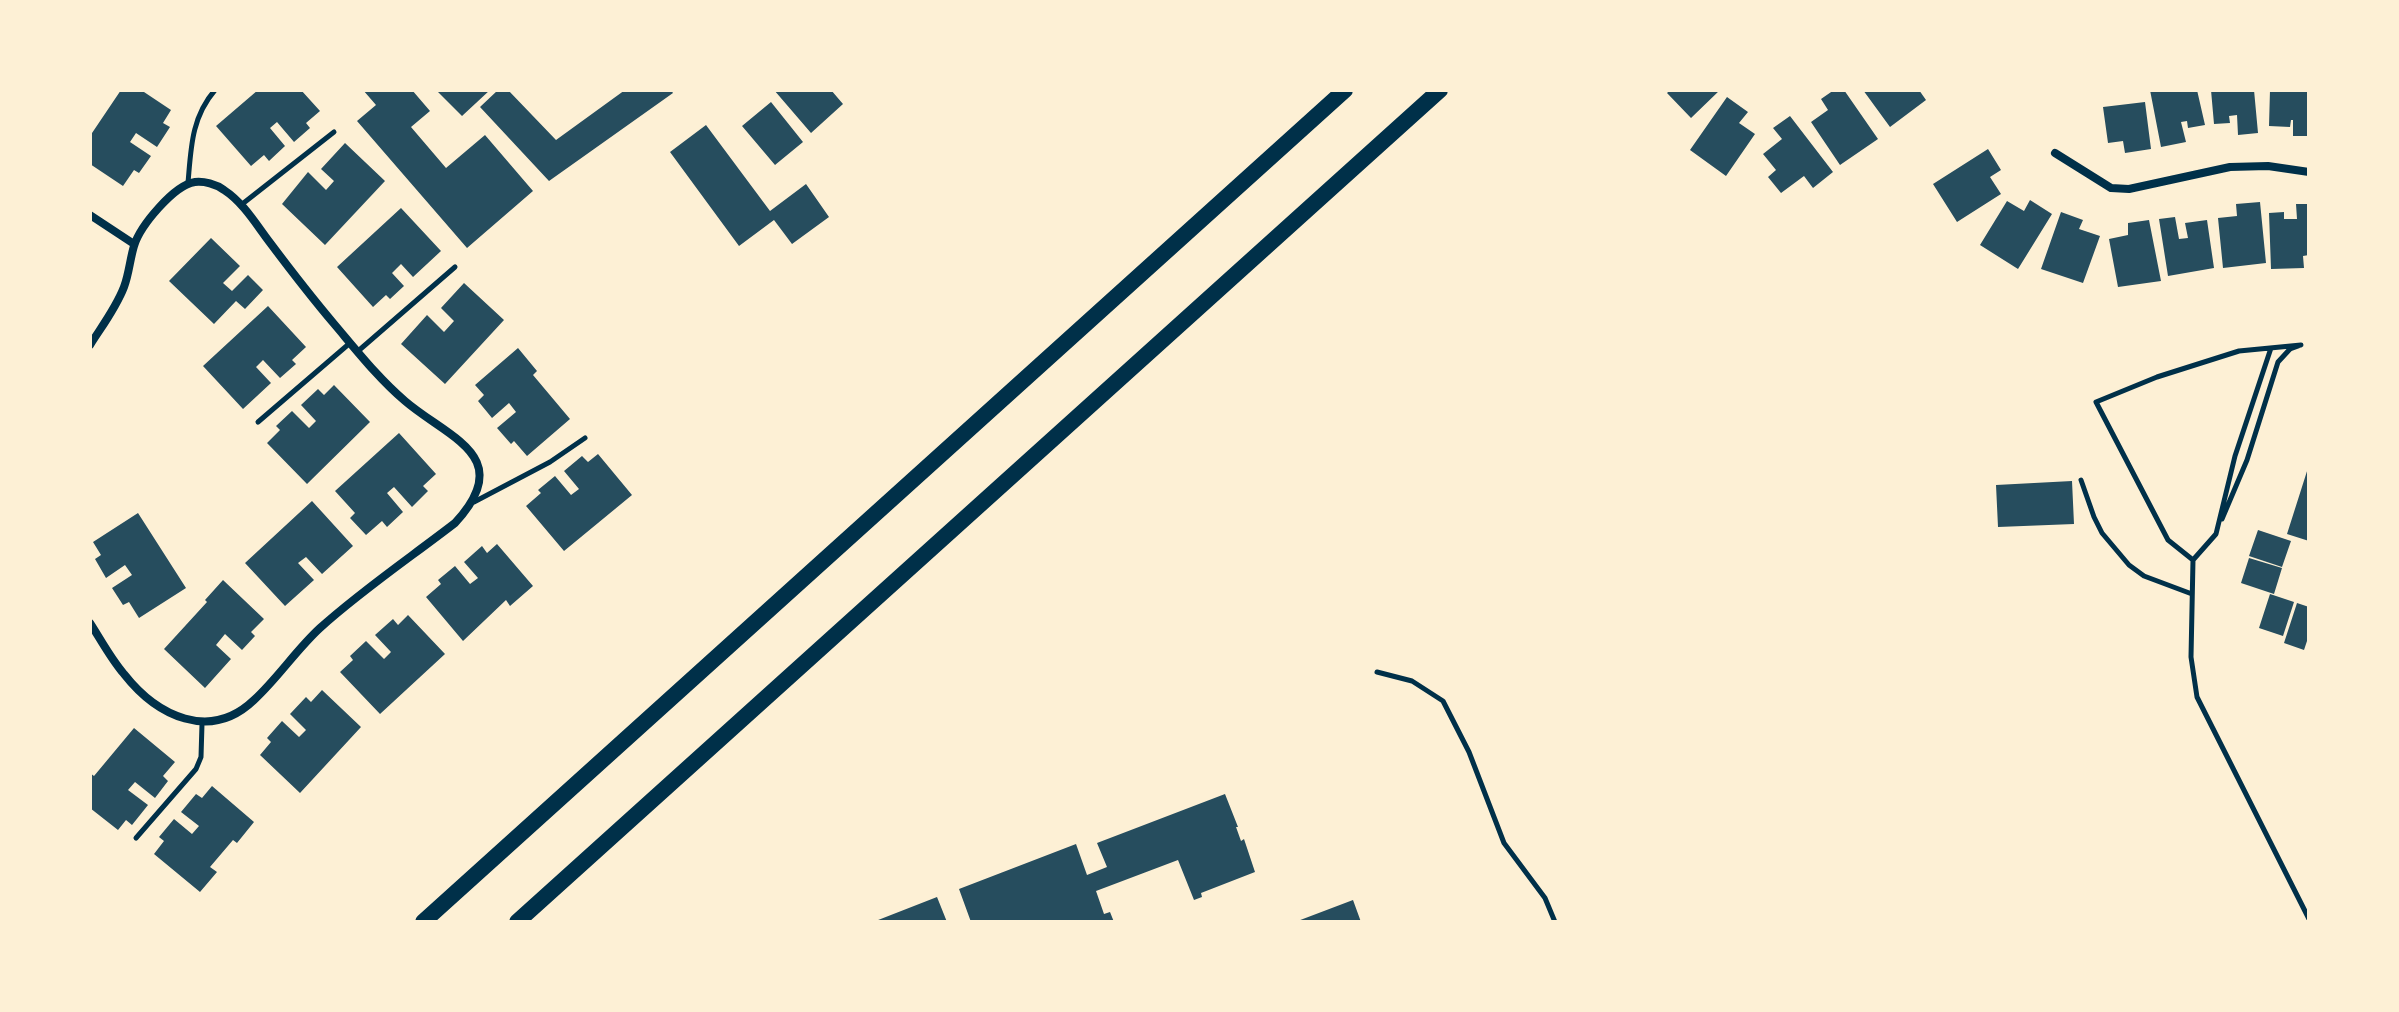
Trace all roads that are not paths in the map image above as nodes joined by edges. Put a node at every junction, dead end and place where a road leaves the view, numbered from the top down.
1 (215, 90) edge
2 (1345, 90) edge
3 (1440, 90) edge
4 (334, 132) dead end
5 (2055, 153) dead end
6 (2309, 172) edge
7 (188, 184) junction
8 (241, 205) junction
9 (90, 215) edge
10 (134, 244) junction
11 (455, 267) dead end
12 (350, 343) junction
13 (90, 345) edge
14 (2301, 345) junction
15 (2309, 346) edge
16 (2271, 348) junction
17 (357, 352) junction
18 (258, 422) dead end
19 (585, 438) dead end
20 (2081, 480) dead end
21 (474, 502) junction
22 (2216, 534) junction
23 (2193, 560) junction
24 (2192, 594) junction
25 (90, 623) edge
26 (1377, 672) dead end
27 (202, 724) junction
28 (136, 838) dead end
29 (604, 843) junction
30 (2309, 919) edge
31 (423, 922) edge
32 (517, 922) edge
33 (533, 922) edge
34 (1555, 922) edge

1 - 7 lane
2 - 31 highway
3 - 29 highway
4 - 8 lane
5 - 6 street
7 - 8 street
7 - 10 street
8 - 12 street
9 - 10 street
10 - 13 street
11 - 17 lane
12 - 17 street
12 - 18 lane
14 - 15 lane
14 - 16 lane
14 - 22 lane
16 - 22 lane
16 - 23 lane
17 - 21 street
19 - 21 lane
20 - 24 lane
21 - 27 street
22 - 23 lane
23 - 24 lane
24 - 30 lane
25 - 27 street
26 - 34 lane
27 - 28 lane
29 - 32 highway
29 - 33 highway

